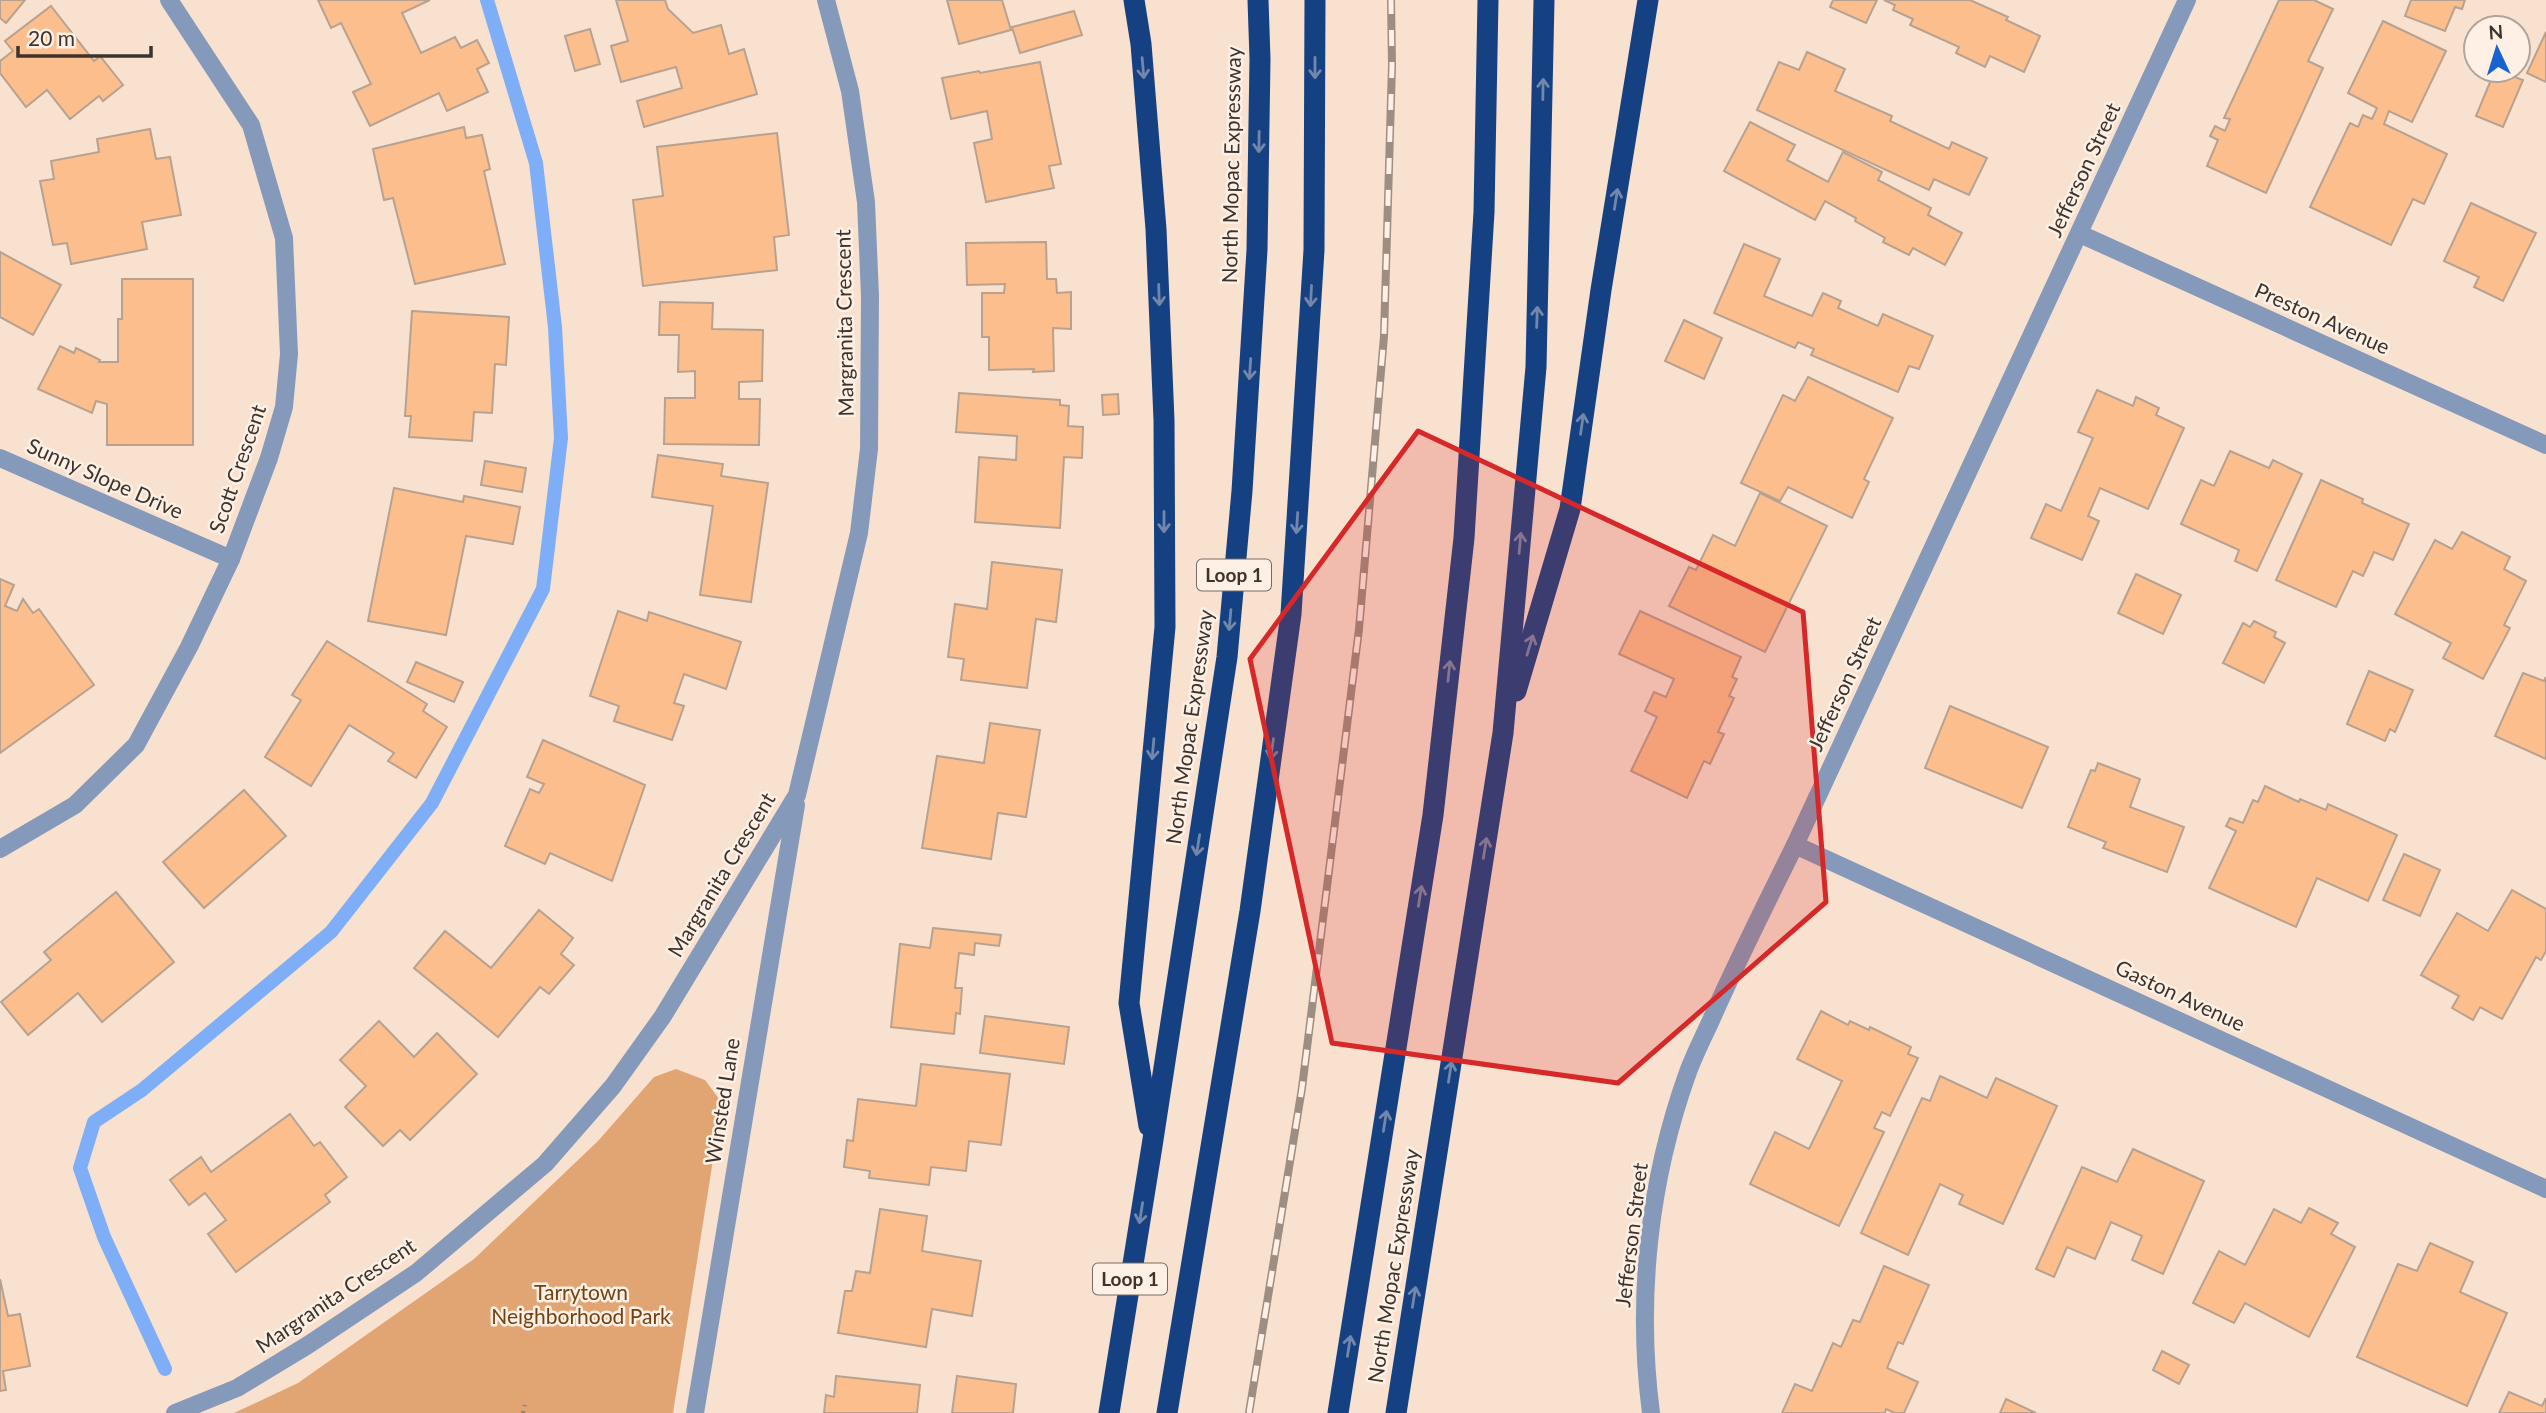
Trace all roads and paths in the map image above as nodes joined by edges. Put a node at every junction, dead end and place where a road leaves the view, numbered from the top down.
1 (169, 0) edge
2 (826, 0) edge
3 (1134, 0) edge
4 (1258, 0) edge
5 (1315, 0) edge
6 (1488, 0) edge
7 (1544, 0) edge
8 (1648, 0) edge
9 (2187, 0) edge
10 (2080, 234) junction
11 (2546, 444) edge
12 (0, 458) edge
13 (231, 559) junction
14 (1503, 733) junction
15 (797, 796) junction
16 (1796, 845) junction
17 (0, 849) edge
18 (1152, 1146) junction
19 (2546, 1189) edge
20 (525, 1405) dead end
21 (174, 1413) edge
22 (523, 1413) edge
23 (695, 1413) edge
24 (1109, 1413) edge
25 (1167, 1413) edge
26 (1338, 1413) edge
27 (1396, 1413) edge
28 (1651, 1413) edge

1 - 13 street, Scott Crescent
2 - 15 street, Margranita Crescent
3 -> 18 highway
4 -> 18 highway, North Mopac Expressway / Loop 1
5 -> 25 highway
26 -> 6 highway
14 -> 7 highway, North Mopac Expressway
14 -> 8 highway
9 - 10 street, Jefferson Street
10 - 11 street, Preston Avenue
10 - 16 street, Jefferson Street
12 - 13 street, Sunny Slope Drive
13 - 17 street, Scott Crescent
27 -> 14 highway, North Mopac Expressway
15 - 21 street, Margranita Crescent
15 - 23 street, Winsted Lane
16 - 19 street, Gaston Avenue
16 - 28 street, Jefferson Street
18 -> 24 highway, North Mopac Expressway / Loop 1
20 - 22 path

